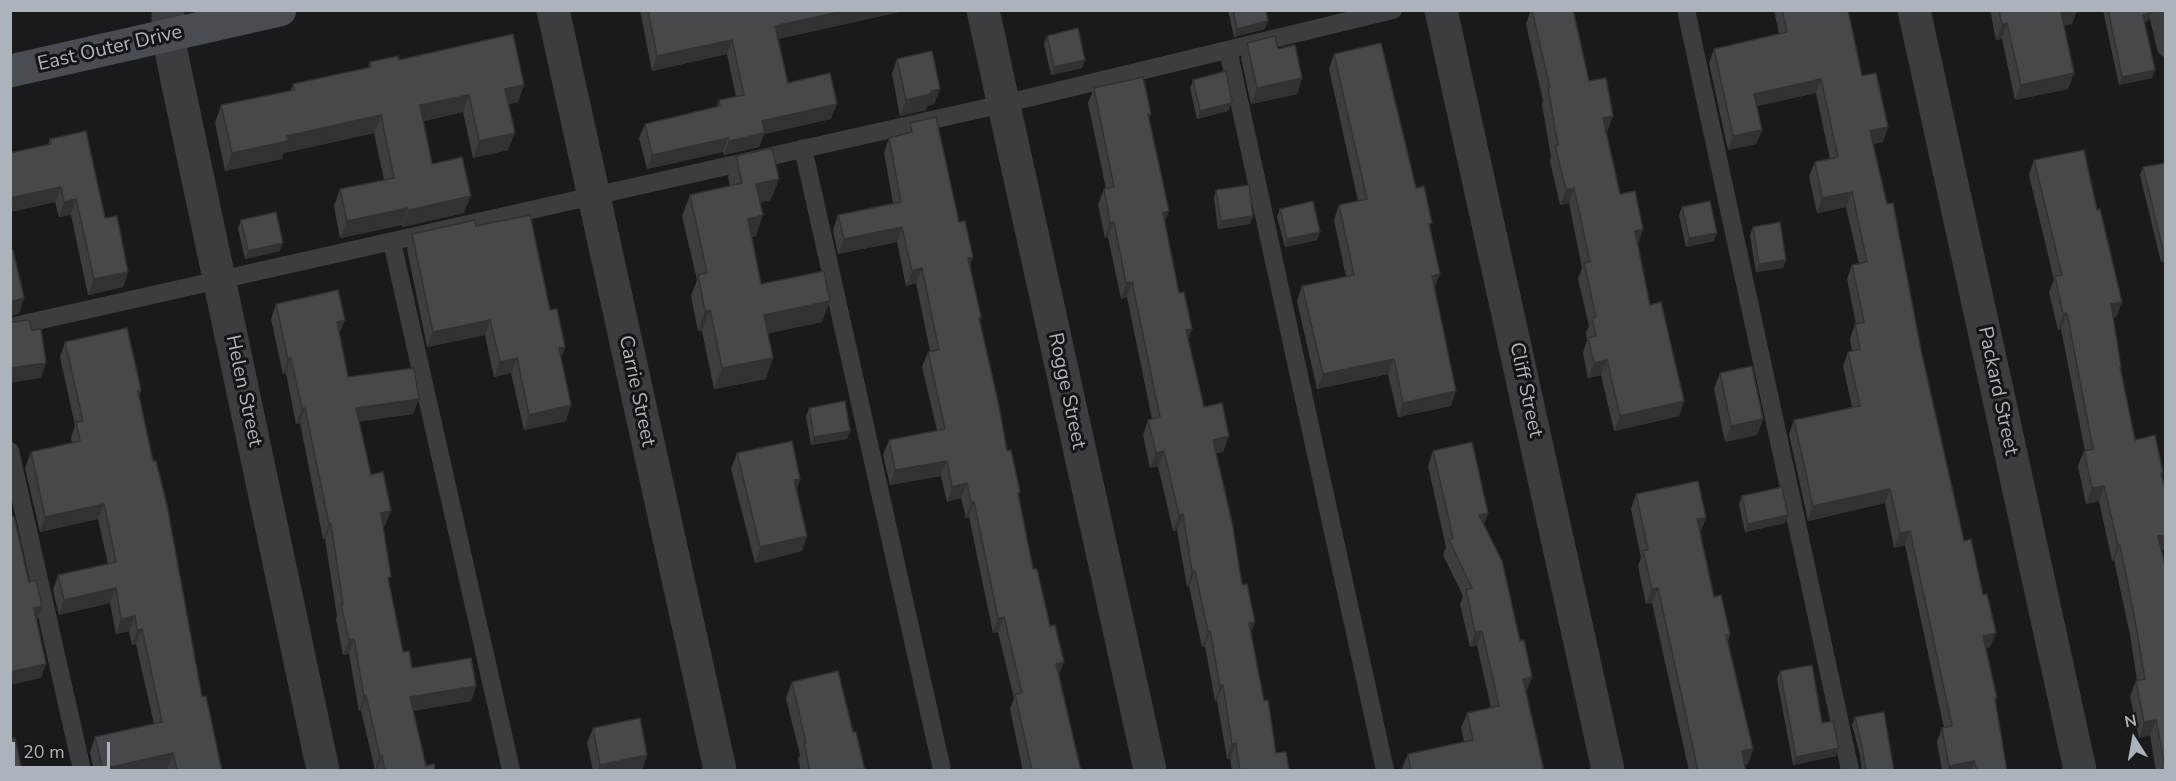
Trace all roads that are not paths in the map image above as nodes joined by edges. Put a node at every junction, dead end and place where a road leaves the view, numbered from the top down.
1 (280, 10) edge
2 (553, 10) edge
3 (983, 10) edge
4 (1394, 10) edge
5 (1441, 10) edge
6 (1686, 10) edge
7 (1914, 10) edge
8 (2157, 10) edge
9 (168, 23) edge
10 (2166, 48) edge
11 (1228, 50) junction
12 (10, 71) edge
13 (1003, 104) junction
14 (803, 148) junction
15 (594, 195) junction
16 (392, 242) junction
17 (220, 281) junction
18 (10, 327) edge
19 (10, 451) edge
20 (82, 771) edge
21 (323, 771) edge
22 (511, 771) edge
23 (720, 771) edge
24 (942, 771) edge
25 (1150, 771) edge
26 (1385, 771) edge
27 (1608, 771) edge
28 (1850, 771) edge
29 (2080, 771) edge

1 - 9 main road, East Outer Drive
2 - 15 street, Carrie Street
3 - 13 street, Rogge Street
4 - 11 lane
5 - 27 street, Cliff Street
6 - 28 lane
7 - 29 street, Packard Street
8 - 10 lane
9 - 12 main road, East Outer Drive
9 - 17 street, Helen Street
11 - 13 lane
11 - 26 lane
13 - 14 lane
13 - 25 street, Rogge Street
14 - 15 lane
14 - 24 lane
15 - 16 lane
15 - 23 street, Carrie Street
16 - 17 lane
16 - 22 lane
17 - 18 lane
17 - 21 street, Helen Street
19 - 20 lane

